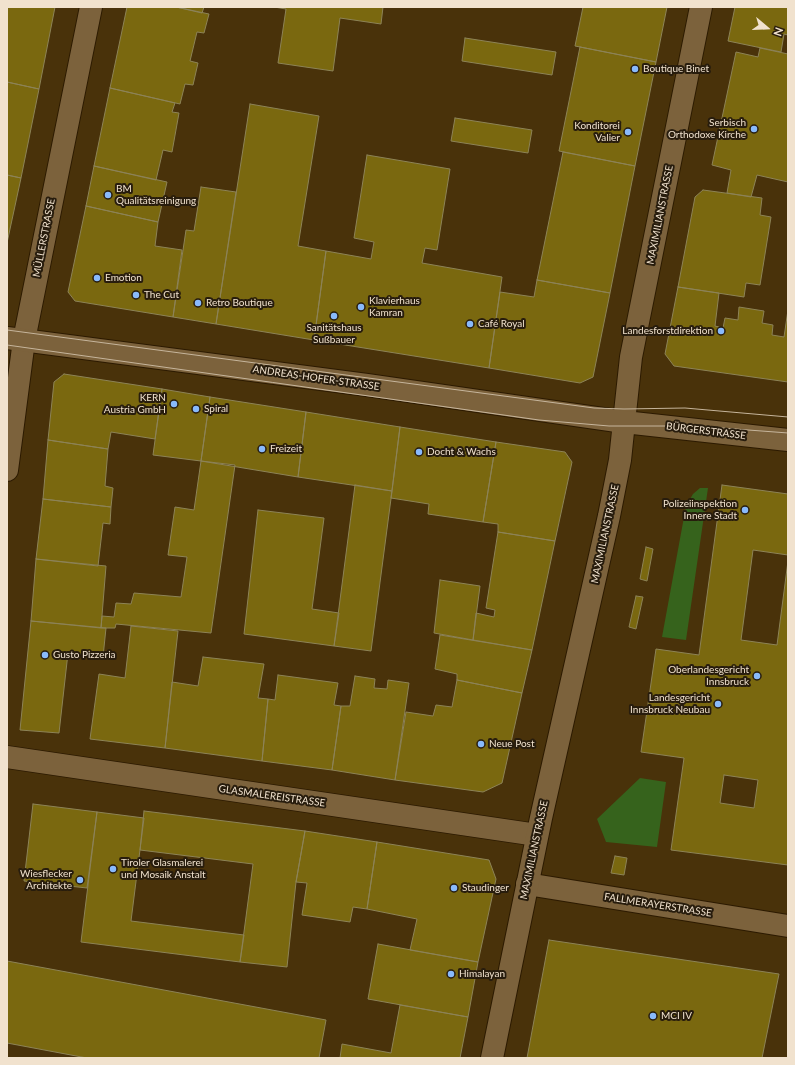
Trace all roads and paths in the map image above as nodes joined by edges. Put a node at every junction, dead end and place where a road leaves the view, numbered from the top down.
1 (91, 7) edge
2 (700, 7) edge
3 (15, 339) edge
4 (624, 422) junction
5 (788, 440) edge
6 (7, 470) edge
7 (7, 757) edge
8 (537, 835) junction
9 (527, 884) junction
10 (788, 926) edge
11 (492, 1058) edge

1 - 3 street, MÜLLERSTRASSE
2 - 4 street, MAXIMILIANSTRASSE
3 - 4 street, ANDREAS-HOFER-STRASSE
3 - 6 street, MÜLLERSTRASSE
4 - 5 street, BÜRGERSTRASSE
4 - 8 street, MAXIMILIANSTRASSE
7 - 8 street, GLASMALEREISTRASSE
8 - 9 street, MAXIMILIANSTRASSE
9 - 10 street, FALLMERAYERSTRASSE
9 - 11 street, MAXIMILIANSTRASSE

